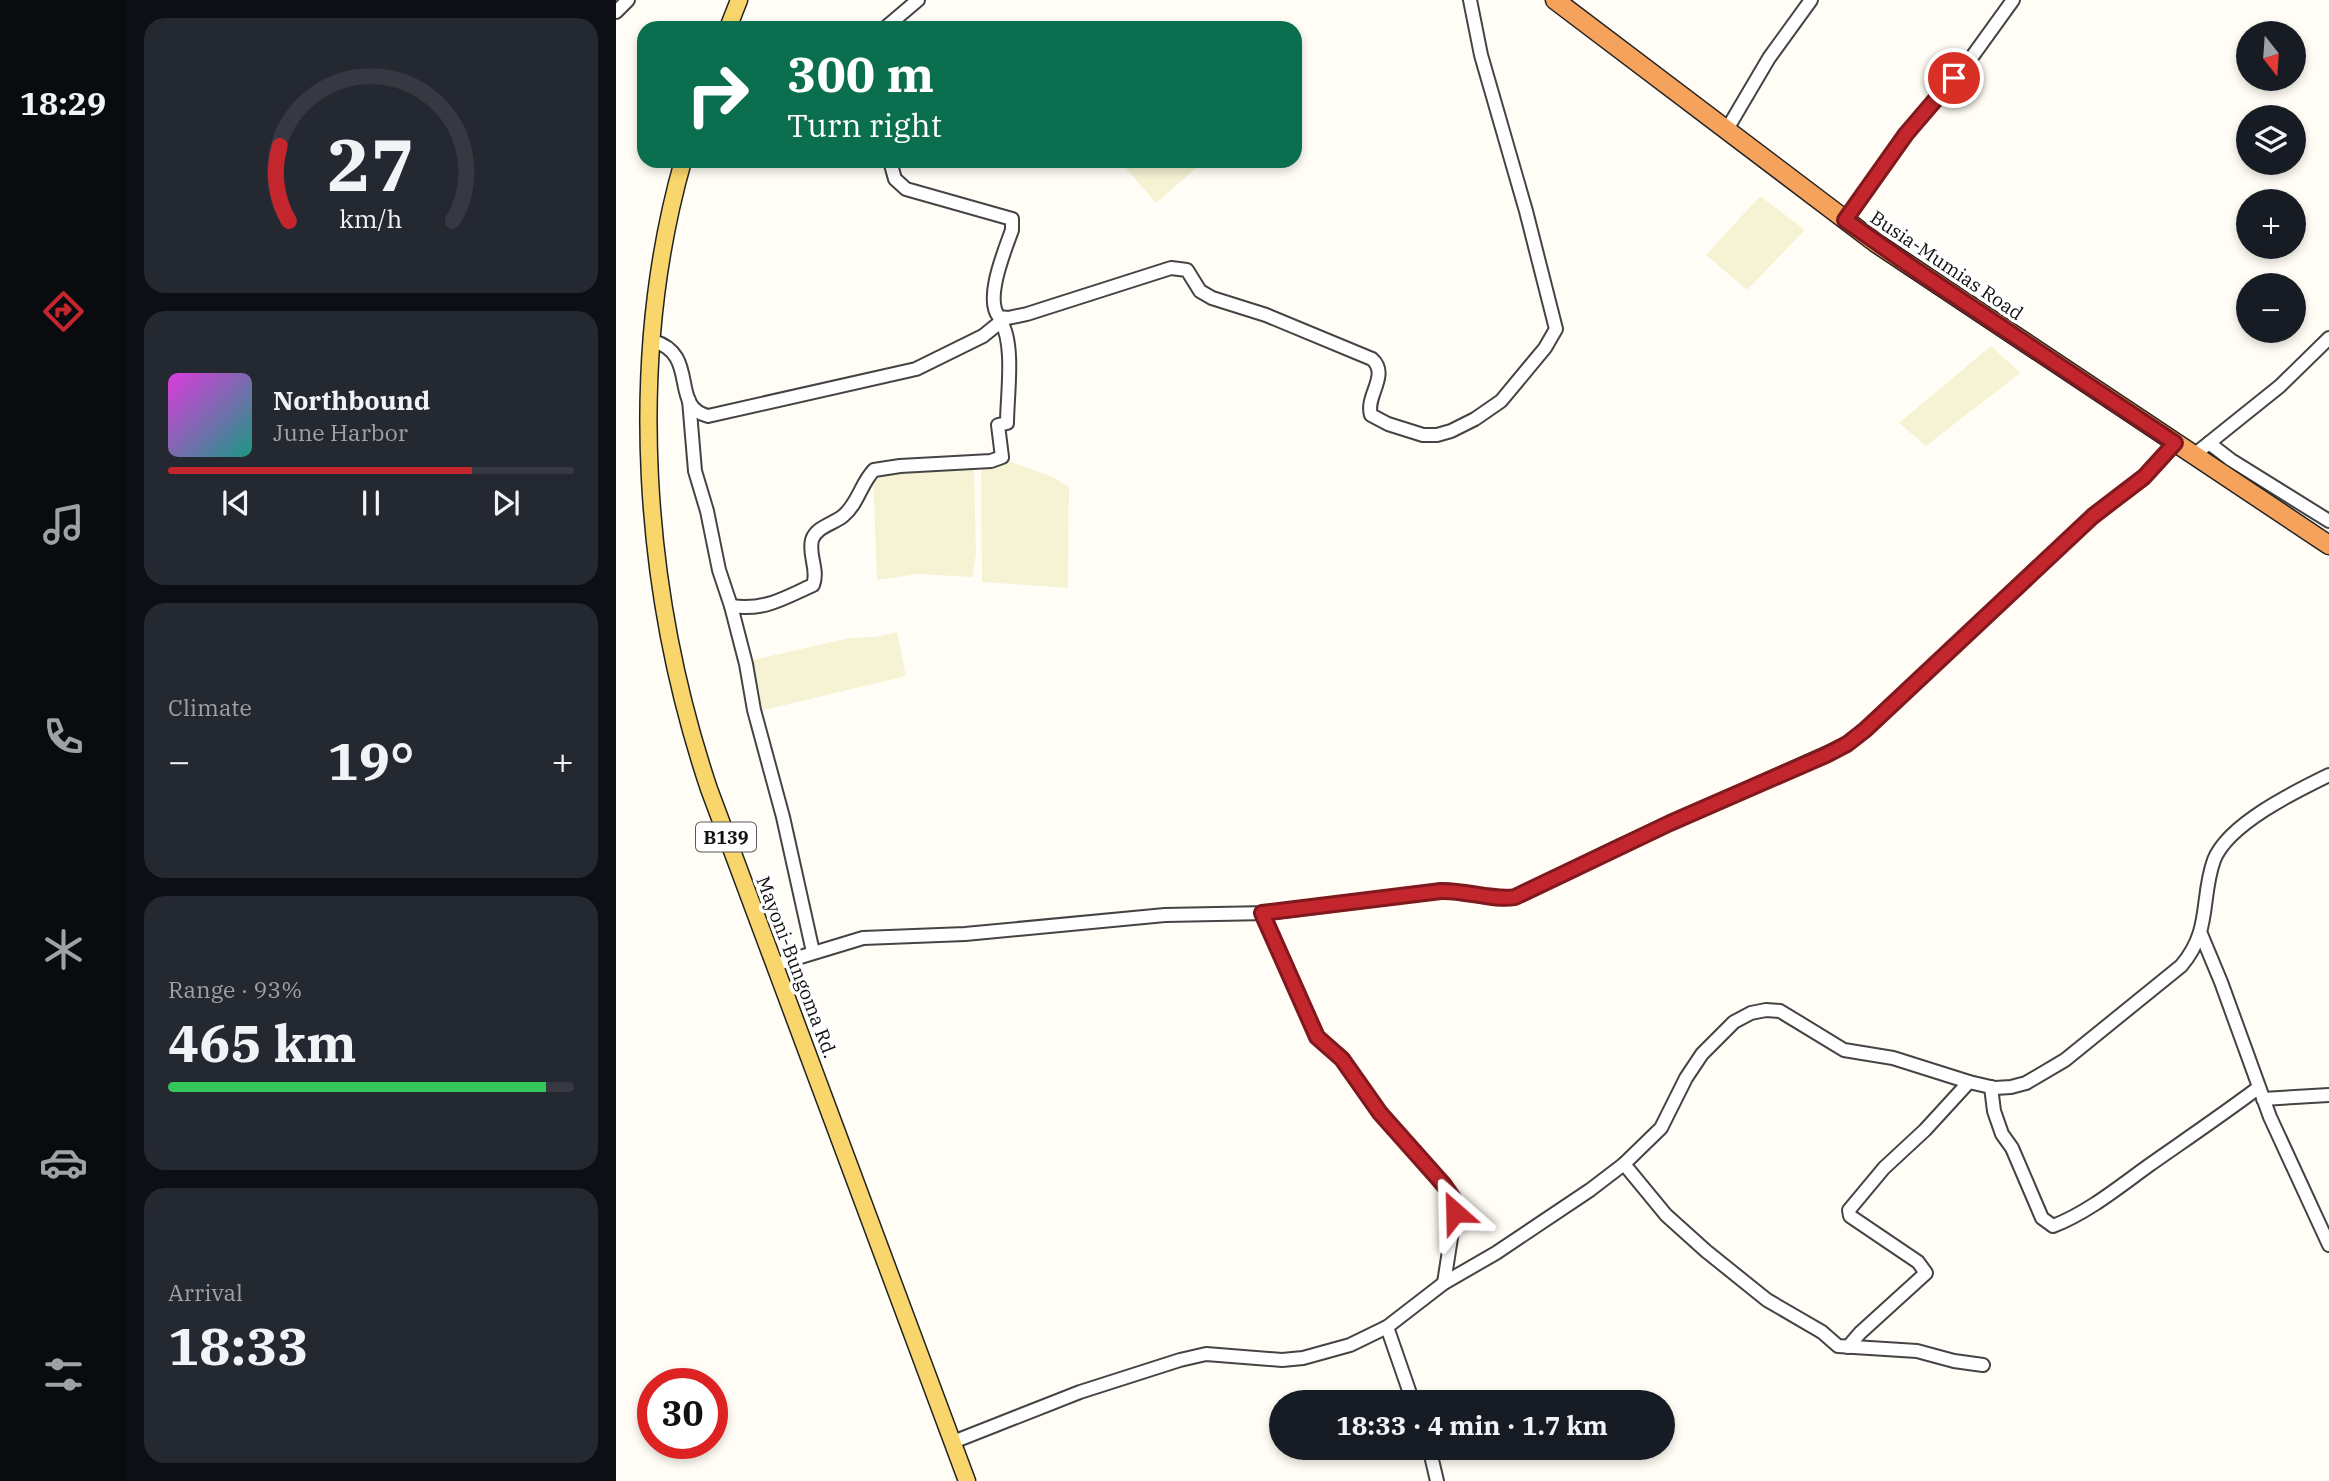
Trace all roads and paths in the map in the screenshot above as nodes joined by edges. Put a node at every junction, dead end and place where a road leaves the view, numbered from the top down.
1 (628, 0) edge
2 (739, 0) edge
3 (918, 0) edge
4 (1470, 0) edge
5 (1555, 0) edge
6 (1811, 0) edge
7 (2012, 0) edge
8 (616, 12) edge
9 (731, 21) edge
10 (893, 21) edge
11 (1726, 131) junction
12 (682, 168) edge
13 (892, 168) edge
14 (1845, 220) junction
15 (1003, 320) junction
16 (2329, 338) edge
17 (653, 341) junction
18 (689, 400) junction
19 (2175, 443) junction
20 (2202, 449) junction
21 (2329, 521) edge
22 (2329, 545) edge
23 (731, 606) junction
24 (2329, 775) edge
25 (1262, 913) junction
26 (2201, 934) junction
27 (813, 952) junction
28 (774, 965) junction
29 (1969, 1082) junction
30 (1991, 1087) junction
31 (2261, 1094) junction
32 (2329, 1095) edge
33 (1624, 1164) junction
34 (2329, 1245) edge
35 (1444, 1283) junction
36 (1387, 1327) junction
37 (1848, 1347) junction
38 (1983, 1364) dead end
39 (1409, 1390) edge
40 (953, 1442) junction
41 (1432, 1460) edge
42 (967, 1481) edge
43 (1437, 1481) edge

1 - 8 street
2 - 9 main road
3 - 10 street
4 - 15 street
5 - 11 highway, Busia-Mumias Road
6 - 11 street
7 - 14 street
11 - 14 highway, Busia-Mumias Road
12 - 17 main road, Mayoni-Bungoma Rd. / B139
13 - 15 street
14 - 19 highway, Busia-Mumias Road
15 - 18 street
15 - 23 street
16 - 20 street
17 - 18 street
17 - 28 main road, Mayoni-Bungoma Rd. / B139
18 - 23 street
19 - 20 highway, Busia-Mumias Road
19 - 25 street
20 - 21 street
20 - 22 highway, Busia-Mumias Road
23 - 27 street
24 - 26 street
25 - 27 street
25 - 35 street
26 - 30 street
26 - 31 street
27 - 28 street
28 - 40 main road, Mayoni-Bungoma Rd. / B139
29 - 30 street
29 - 33 street
29 - 37 street
30 - 31 street
31 - 32 street
31 - 34 street
33 - 35 street
33 - 37 street
35 - 36 street
36 - 39 street
36 - 40 street
37 - 38 street
40 - 42 main road, Mayoni-Bungoma Rd. / B139
41 - 43 street

